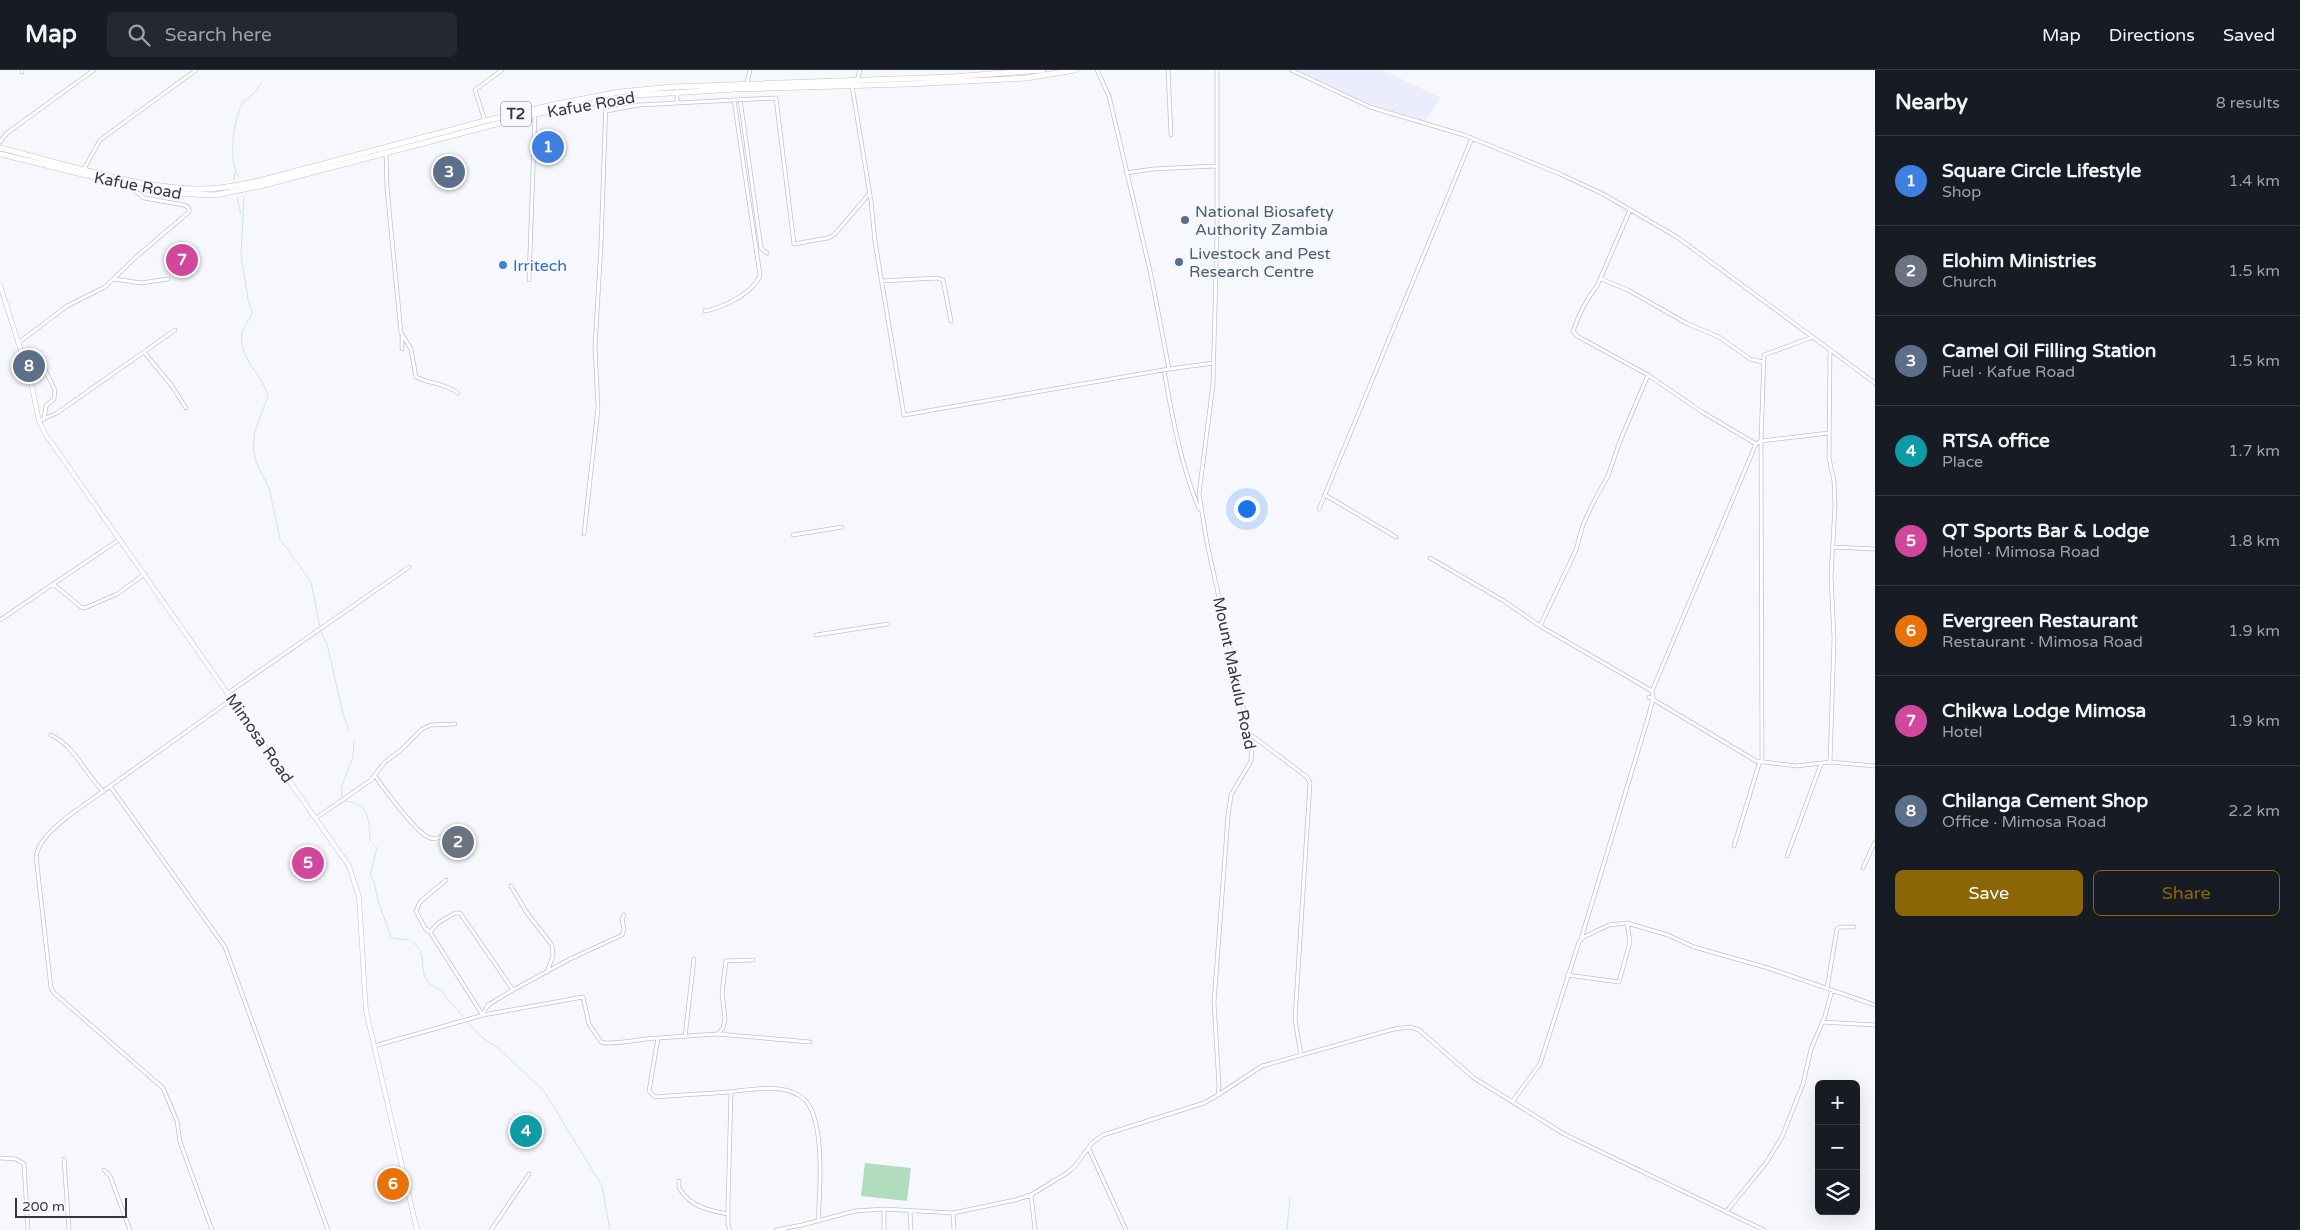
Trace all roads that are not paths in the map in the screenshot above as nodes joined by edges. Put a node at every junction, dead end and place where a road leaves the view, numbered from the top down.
1 (91, 70) edge
2 (94, 70) edge
3 (196, 70) edge
4 (502, 70) edge
5 (750, 70) edge
6 (860, 70) edge
7 (952, 70) edge
8 (1043, 70) edge
9 (1075, 70) edge
10 (1097, 70) edge
11 (1168, 70) edge
12 (1217, 70) edge
13 (1291, 70) edge
14 (88, 75) junction
15 (951, 76) junction
16 (857, 80) junction
17 (747, 83) junction
18 (852, 86) junction
19 (736, 88) junction
20 (677, 91) junction
21 (606, 100) junction
22 (737, 100) junction
23 (677, 103) junction
24 (606, 112) junction
25 (535, 114) junction
26 (485, 121) junction
27 (1170, 135) dead end
28 (1472, 138) junction
29 (0, 142) edge
30 (0, 148) edge
31 (0, 154) edge
32 (386, 154) junction
33 (1216, 166) junction
34 (84, 169) junction
35 (1126, 173) junction
36 (129, 186) junction
37 (870, 193) junction
38 (1630, 210) junction
39 (767, 253) dead end
40 (114, 279) junction
41 (168, 279) dead end
42 (1601, 279) junction
43 (529, 280) dead end
44 (882, 281) junction
45 (0, 285) edge
46 (705, 311) dead end
47 (951, 321) dead end
48 (175, 330) dead end
49 (402, 337) junction
50 (1812, 337) junction
51 (18, 343) junction
52 (402, 349) dead end
53 (1830, 351) junction
54 (144, 352) junction
55 (1763, 362) junction
56 (1214, 363) junction
57 (1169, 369) junction
58 (1164, 370) junction
59 (28, 373) junction
60 (1648, 376) junction
61 (1875, 383) edge
62 (458, 393) dead end
63 (186, 408) dead end
64 (44, 419) junction
65 (39, 420) junction
66 (1829, 434) junction
67 (1761, 441) junction
68 (1756, 444) junction
69 (1325, 495) junction
70 (1318, 509) dead end
71 (1200, 511) junction
72 (842, 526) dead end
73 (584, 534) dead end
74 (793, 535) dead end
75 (1396, 537) dead end
76 (120, 539) junction
77 (1833, 547) junction
78 (1875, 550) edge
79 (1430, 558) dead end
80 (409, 567) dead end
81 (145, 574) junction
82 (53, 584) junction
83 (0, 620) edge
84 (888, 624) dead end
85 (1540, 626) junction
86 (816, 635) dead end
87 (1652, 692) junction
88 (228, 693) junction
89 (1649, 697) dead end
90 (232, 699) junction
91 (1654, 699) junction
92 (455, 724) dead end
93 (51, 735) dead end
94 (1250, 735) junction
95 (1761, 762) junction
96 (1830, 762) junction
97 (1821, 764) junction
98 (1875, 766) edge
99 (374, 776) junction
100 (110, 786) junction
101 (103, 791) junction
102 (316, 818) junction
103 (453, 831) dead end
104 (1875, 842) edge
105 (1734, 846) dead end
106 (1787, 856) dead end
107 (1863, 868) dead end
108 (446, 880) dead end
109 (512, 886) dead end
110 (624, 915) dead end
111 (1627, 923) junction
112 (1854, 927) dead end
113 (430, 932) junction
114 (1581, 939) junction
115 (694, 959) dead end
116 (753, 960) dead end
117 (546, 973) junction
118 (1567, 975) junction
119 (1828, 988) junction
120 (513, 990) junction
121 (1832, 990) junction
122 (1875, 1005) edge
123 (483, 1015) junction
124 (1822, 1022) junction
125 (1875, 1025) edge
126 (717, 1034) junction
127 (685, 1037) junction
128 (658, 1038) junction
129 (810, 1042) dead end
130 (374, 1046) junction
131 (1301, 1055) junction
132 (731, 1092) junction
133 (1218, 1095) junction
134 (1512, 1102) junction
135 (1088, 1148) junction
136 (0, 1158) edge
137 (64, 1159) dead end
138 (104, 1170) dead end
139 (529, 1174) dead end
140 (679, 1181) dead end
141 (1031, 1195) junction
142 (884, 1209) junction
143 (910, 1211) junction
144 (1726, 1212) junction
145 (953, 1213) junction
146 (728, 1214) junction
147 (818, 1222) junction
148 (28, 1230) edge
149 (69, 1230) edge
150 (130, 1230) edge
151 (212, 1230) edge
152 (328, 1230) edge
153 (417, 1230) edge
154 (491, 1230) edge
155 (730, 1230) edge
156 (776, 1230) edge
157 (884, 1230) edge
158 (911, 1230) edge
159 (954, 1230) edge
160 (1035, 1230) edge
161 (1126, 1230) edge
162 (1764, 1230) edge

1 - 14 street
2 - 14 street
3 - 34 street
4 - 26 street
5 - 17 street
6 - 16 street
7 - 15 street
8 - 15 highway, Kafue Road / T2
9 - 18 highway, Kafue Road / T2
10 - 35 street
11 - 27 street
12 - 33 street, Mount Makulu Road
13 - 28 street
14 - 29 street
15 - 16 highway, Kafue Road / T2
16 - 17 highway, Kafue Road / T2
17 - 26 highway, Kafue Road / T2
18 - 19 highway, Kafue Road / T2
18 - 37 street
19 - 20 highway, Kafue Road / T2
19 - 22 street
20 - 21 highway, Kafue Road / T2
20 - 23 street
21 - 24 street
21 - 25 highway, Kafue Road / T2
22 - 23 street
22 - 37 street
22 - 39 street
22 - 46 street
23 - 24 street
24 - 73 street
25 - 32 highway, Kafue Road / T2
25 - 43 street
26 - 34 highway, Kafue Road / T2
28 - 38 street
28 - 69 street
30 - 34 highway, Kafue Road / T2
31 - 36 highway, Kafue Road / T2
32 - 36 highway, Kafue Road / T2
32 - 49 street
33 - 35 street
33 - 56 street, Mount Makulu Road
35 - 57 street
36 - 40 street
37 - 44 street
38 - 42 street
38 - 50 street
40 - 41 street
40 - 51 street
42 - 55 street
42 - 60 street
44 - 47 street
44 - 58 street
45 - 51 street, Mimosa Road
48 - 54 street
49 - 52 street
49 - 62 street
50 - 53 street
50 - 55 street
51 - 59 street, Mimosa Road
53 - 61 street
53 - 66 street
54 - 63 street
54 - 64 street
55 - 67 street
56 - 57 street
56 - 71 street, Mount Makulu Road
57 - 58 street
58 - 71 street
59 - 64 street
59 - 65 street, Mimosa Road
60 - 68 street
60 - 85 street
64 - 65 street
65 - 76 street, Mimosa Road
66 - 67 street
66 - 77 street
67 - 68 street
67 - 95 street
68 - 87 street
69 - 70 street
69 - 75 street
71 - 94 street, Mount Makulu Road
72 - 74 street
76 - 81 street, Mimosa Road
76 - 82 street
77 - 78 street
77 - 96 street
79 - 85 street
80 - 88 street
81 - 82 street
81 - 88 street, Mimosa Road
82 - 83 street
84 - 86 street
85 - 87 street
87 - 91 street
88 - 90 street, Mimosa Road
89 - 91 street
90 - 100 street
90 - 102 street, Mimosa Road
91 - 95 street
91 - 114 street
92 - 99 street
93 - 101 street
94 - 131 street
94 - 133 street, Mount Makulu Road
95 - 97 street
95 - 105 street
96 - 97 street
96 - 98 street
97 - 106 street
99 - 102 street
99 - 103 street
100 - 101 street
100 - 152 street
101 - 151 street
102 - 130 street, Mimosa Road
104 - 107 street
108 - 113 street
109 - 117 street
110 - 117 street
111 - 114 street
111 - 118 street
111 - 119 street
112 - 119 street
113 - 120 street
113 - 123 street
114 - 118 street
115 - 127 street
116 - 126 street
117 - 120 street
118 - 134 street
119 - 121 street
120 - 123 street
121 - 122 street
121 - 124 street
123 - 128 street
123 - 130 street
124 - 125 street
124 - 144 street
126 - 127 street
126 - 129 street
127 - 128 street
128 - 132 street
130 - 153 street, Mimosa Road
131 - 133 street
131 - 134 street
132 - 146 street
132 - 147 street
133 - 135 street
134 - 144 street
135 - 141 street
135 - 161 street
136 - 148 street
137 - 149 street
138 - 150 street
139 - 154 street
140 - 146 street
141 - 145 street
141 - 160 street
142 - 143 street
142 - 147 street
142 - 157 street
143 - 145 street
143 - 158 street
144 - 162 street
145 - 159 street
146 - 155 street
147 - 156 street

